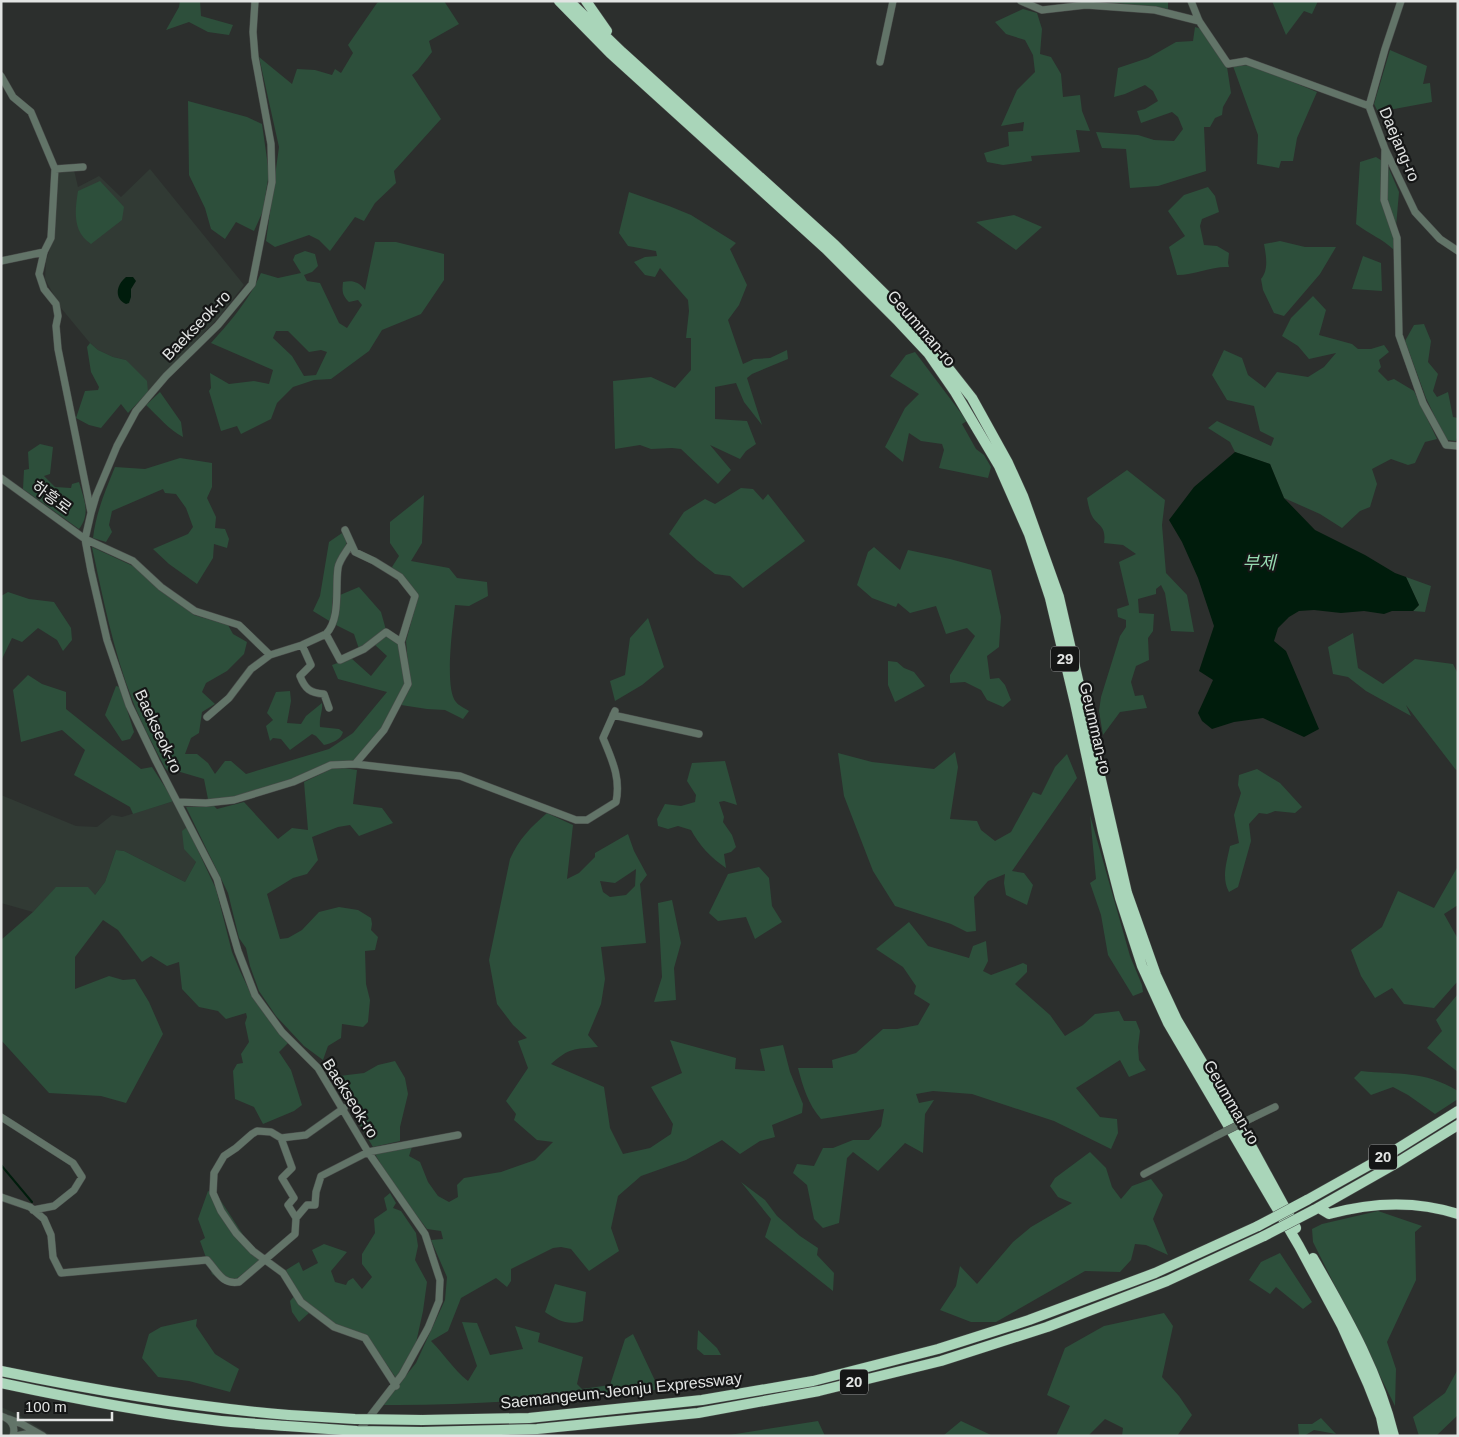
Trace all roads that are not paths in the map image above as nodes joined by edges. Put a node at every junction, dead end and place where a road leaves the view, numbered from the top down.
1 (255, 1) edge
2 (550, 1) edge
3 (559, 1) edge
4 (569, 1) edge
5 (586, 1) edge
6 (893, 1) edge
7 (1021, 1) edge
8 (1190, 1) edge
9 (1401, 1) edge
10 (1199, 21) junction
11 (622, 52) junction
12 (610, 53) junction
13 (880, 62) dead end
14 (1, 76) edge
15 (1369, 106) junction
16 (1385, 150) junction
17 (83, 167) dead end
18 (55, 169) junction
19 (1458, 251) edge
20 (44, 252) junction
21 (1, 261) edge
22 (1458, 446) edge
23 (1, 478) edge
24 (91, 513) junction
25 (345, 530) dead end
26 (86, 539) junction
27 (351, 544) junction
28 (326, 634) junction
29 (401, 642) junction
30 (302, 646) junction
31 (270, 654) junction
32 (329, 708) dead end
33 (207, 717) dead end
34 (699, 734) dead end
35 (354, 764) junction
36 (178, 802) junction
37 (1275, 1107) dead end
38 (344, 1108) junction
39 (1458, 1111) edge
40 (1, 1118) edge
41 (1458, 1125) edge
42 (458, 1134) dead end
43 (281, 1138) junction
44 (368, 1152) junction
45 (1144, 1174) dead end
46 (1, 1197) edge
47 (1316, 1209) junction
48 (33, 1210) junction
49 (1458, 1214) edge
50 (296, 1218) junction
51 (266, 1260) junction
52 (1, 1371) edge
53 (1, 1383) edge
54 (396, 1385) junction
55 (5, 1417) edge
56 (35, 1432) junction
57 (14, 1436) edge
58 (43, 1436) edge
59 (354, 1436) edge
60 (1386, 1436) edge
61 (1394, 1436) edge

1 - 24 street, Baekseok-ro
2 - 12 highway
3 - 12 highway, Geumman-ro / 29
4 - 11 highway, Geumman-ro / 29
5 - 11 highway
6 - 13 street
7 - 10 street
8 - 10 street
9 - 15 street, Daejang-ro
10 - 15 street
11 - 61 highway, Geumman-ro / 29
12 - 60 highway, Geumman-ro / 29
14 - 18 street
15 - 16 street, Daejang-ro
16 - 19 street, Daejang-ro
16 - 22 street
17 - 18 street
18 - 20 street
20 - 21 street
20 - 24 street
23 - 26 street, 하흥로
24 - 26 street, Baekseok-ro
25 - 27 street
26 - 31 street, 하흥로
26 - 36 street, Baekseok-ro
27 - 28 street
27 - 29 street
28 - 29 street
28 - 30 street
29 - 35 street
30 - 31 street
30 - 32 street
31 - 33 street
34 - 35 street
35 - 36 street
36 - 38 street, Baekseok-ro
37 - 45 street, bridge
38 - 43 street
38 - 44 street, Baekseok-ro
39 - 52 highway, Saemangeum-Jeonju Expressway / 20, bridge
40 - 48 street
41 - 47 highway, Saemangeum-Jeonju Expressway / 20
42 - 44 street
43 - 50 street
43 - 51 street
44 - 50 street
44 - 54 street, Baekseok-ro
46 - 48 street
47 - 49 highway
47 - 53 highway, Saemangeum-Jeonju Expressway / 20, bridge
48 - 51 street
50 - 51 street
51 - 54 street
54 - 59 street, Baekseok-ro
55 - 56 street
55 - 57 street
56 - 57 street
56 - 58 street

